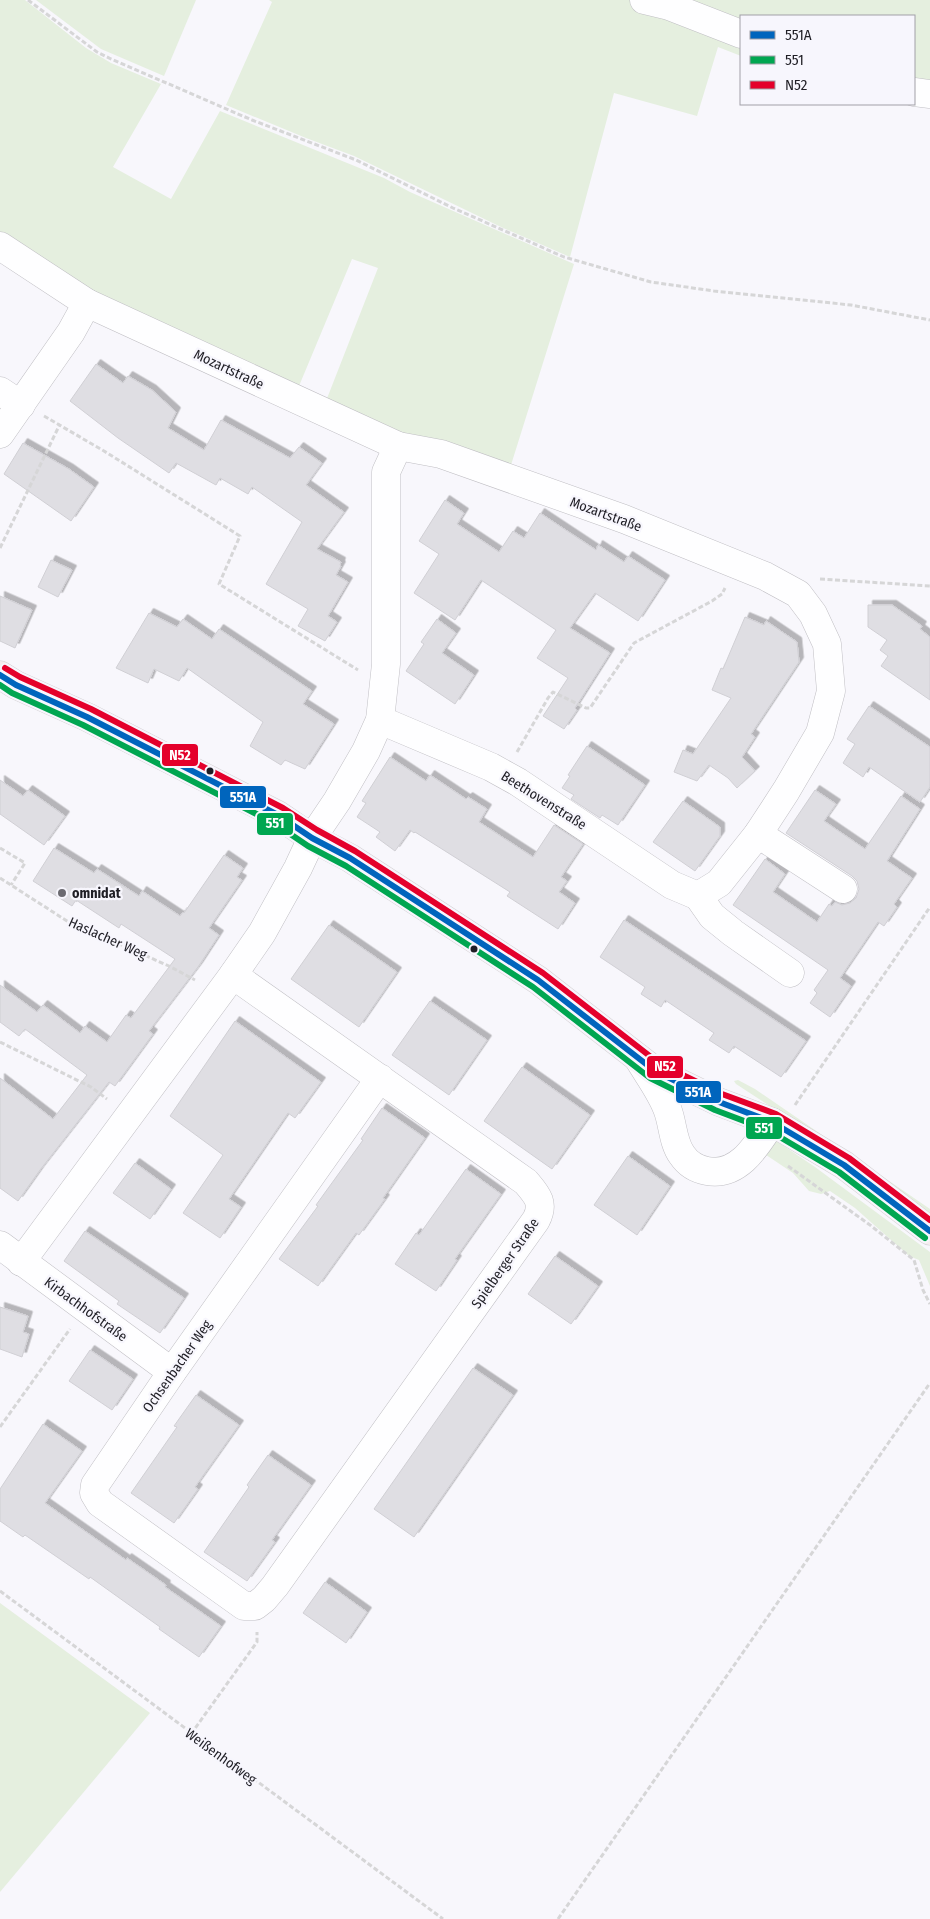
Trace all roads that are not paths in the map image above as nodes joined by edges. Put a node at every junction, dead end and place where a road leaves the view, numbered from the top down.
1 (644, 0) edge
2 (740, 34) edge
3 (915, 92) edge
4 (930, 94) edge
5 (0, 246) edge
6 (87, 303) junction
7 (11, 398) edge
8 (0, 434) edge
9 (398, 446) junction
10 (0, 675) edge
11 (380, 720) junction
12 (758, 834) junction
13 (312, 838) junction
14 (843, 889) dead end
15 (698, 896) junction
16 (790, 973) dead end
17 (226, 985) junction
18 (638, 1058) junction
19 (380, 1078) junction
20 (782, 1115) junction
21 (930, 1231) edge
22 (7, 1255) edge
23 (172, 1372) junction
24 (256, 1606) joint

1 - 2 street
3 - 4 street
5 - 6 street, Mozartstraße
6 - 7 street
6 - 9 street, Mozartstraße
7 - 8 street
9 - 11 street
9 - 12 street, Mozartstraße
10 - 13 main road
11 - 13 street
11 - 15 street, Beethovenstraße
12 - 14 street
12 - 15 street, Mozartstraße
13 - 17 street
13 - 18 main road
15 - 16 street
17 - 19 street, Spielberger Straße
17 - 22 street
18 - 20 main road
18 - 20 street
19 - 23 street, Ochsenbacher Weg
19 - 24 street, Spielberger Straße
20 - 21 main road
22 - 23 street, Kirbachhofstraße
23 - 24 street, Ochsenbacher Weg

